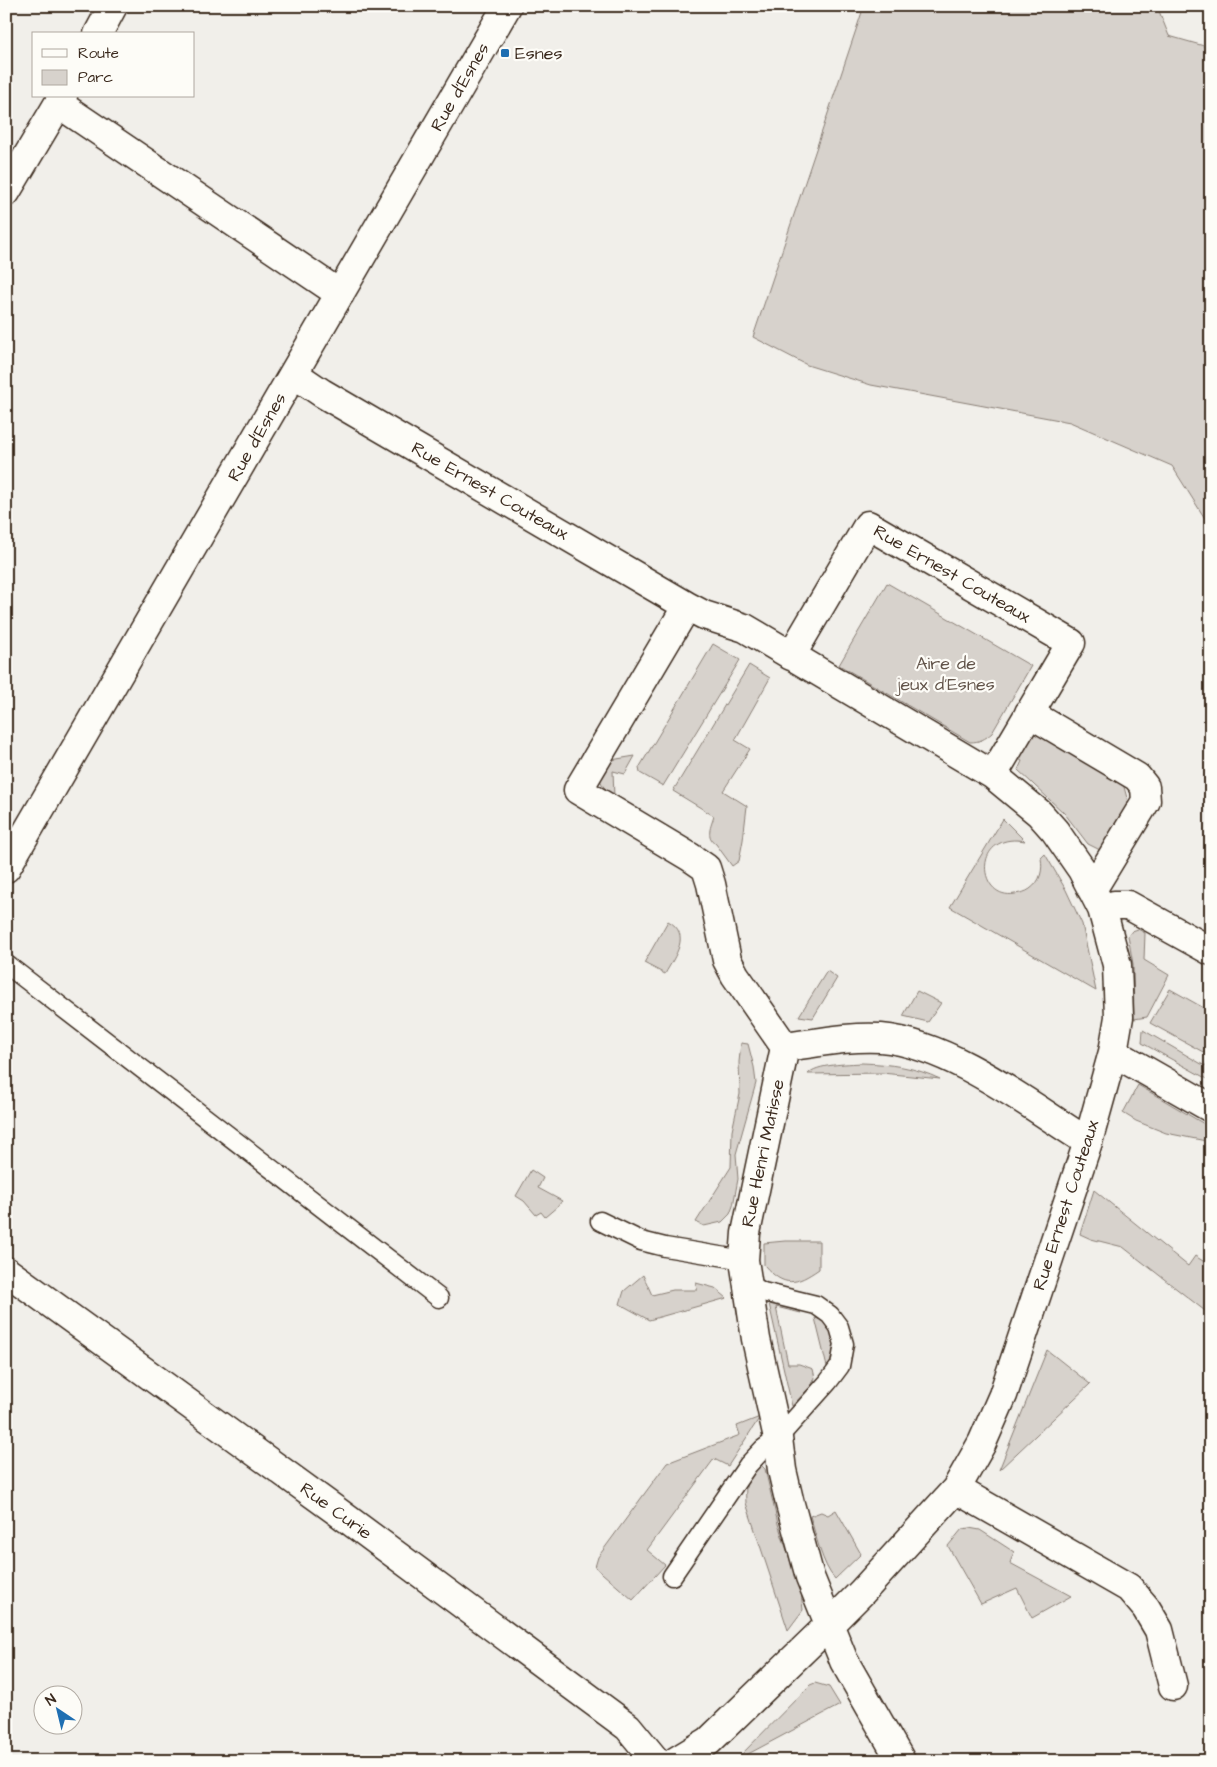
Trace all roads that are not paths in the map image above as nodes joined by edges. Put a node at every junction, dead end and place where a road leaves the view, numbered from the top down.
1 (113, 6) edge
2 (507, 6) edge
3 (99, 32) edge
4 (61, 100) edge
5 (6, 192) edge
6 (340, 294) junction
7 (294, 374) junction
8 (687, 606) junction
9 (791, 656) junction
10 (1029, 713) junction
11 (993, 775) junction
12 (6, 868) edge
13 (1097, 900) junction
14 (1211, 951) edge
15 (6, 964) edge
16 (785, 1047) junction
17 (1113, 1052) junction
18 (1211, 1108) edge
19 (1088, 1142) junction
20 (600, 1221) dead end
21 (6, 1270) edge
22 (746, 1271) junction
23 (439, 1298) dead end
24 (778, 1438) junction
25 (956, 1489) junction
26 (672, 1576) dead end
27 (828, 1626) junction
28 (1172, 1686) dead end
29 (656, 1761) edge
30 (676, 1761) edge
31 (901, 1761) edge

1 - 3 street
2 - 6 street, Rue d'Esnes
4 - 5 street
4 - 6 street
6 - 7 street, Rue d'Esnes
7 - 8 street, Rue Ernest Couteaux
7 - 12 street, Rue d'Esnes
8 - 9 street, Rue Ernest Couteaux
8 - 16 street
9 - 10 street, Rue Ernest Couteaux
9 - 11 street, Rue Ernest Couteaux
10 - 11 street, Rue Ernest Couteaux
10 - 13 street
11 - 13 street, Rue Ernest Couteaux
13 - 14 street
13 - 17 street, Rue Ernest Couteaux
15 - 23 lane
16 - 19 street
16 - 22 street, Rue Henri Matisse
17 - 18 street
17 - 19 street, Rue Ernest Couteaux
19 - 25 street, Rue Ernest Couteaux
20 - 22 lane
21 - 29 street, Rue Curie
22 - 24 street, Rue Henri Matisse
22 - 24 lane
24 - 26 lane
24 - 27 street, Rue Henri Matisse
25 - 27 street, Rue Ernest Couteaux
25 - 28 street
27 - 30 street, Rue Ernest Couteaux
27 - 31 street

